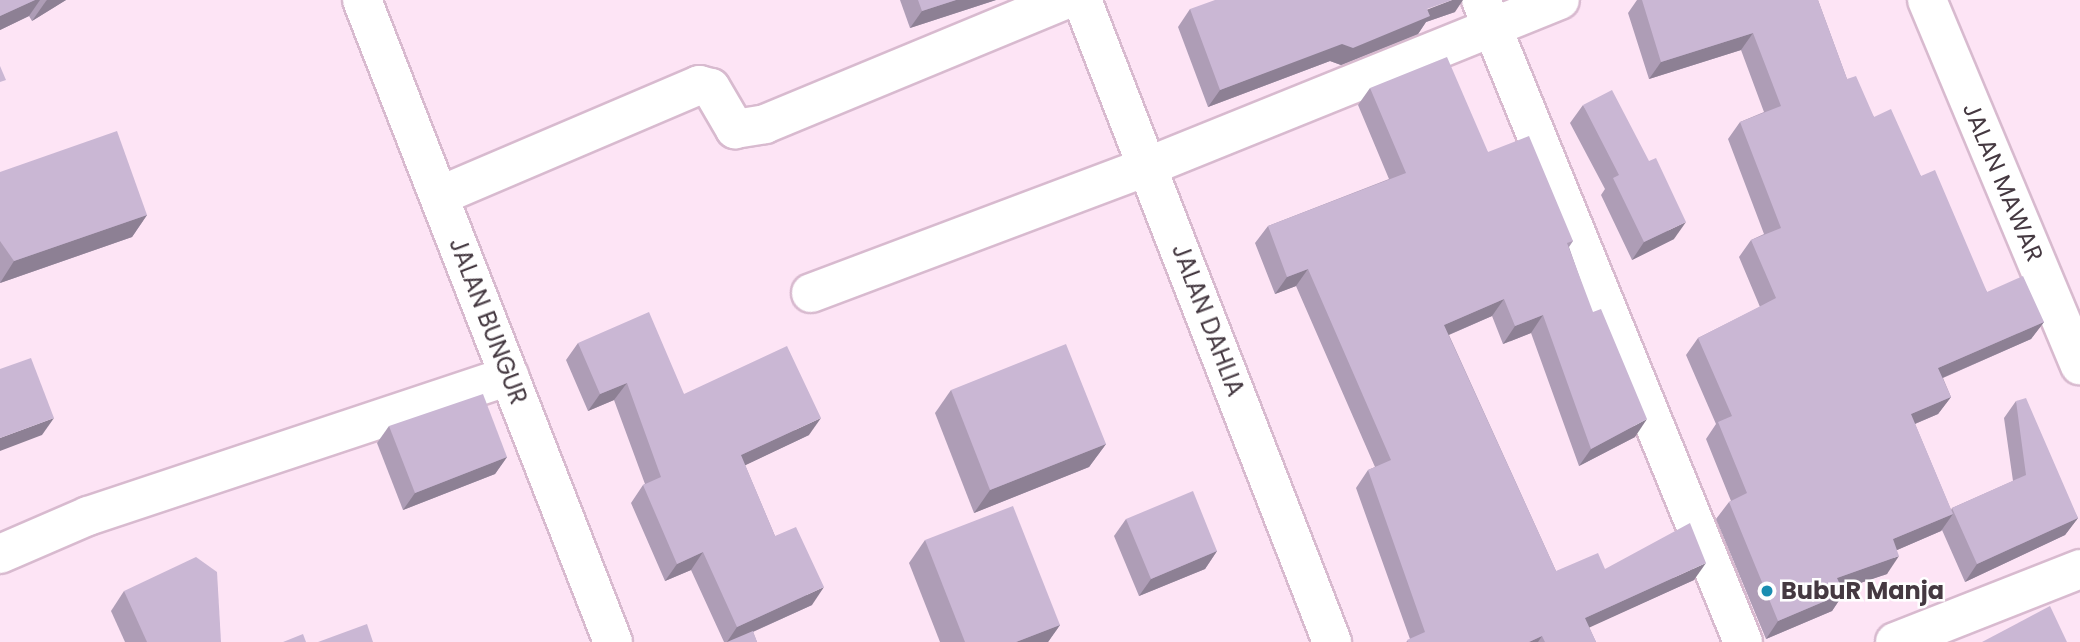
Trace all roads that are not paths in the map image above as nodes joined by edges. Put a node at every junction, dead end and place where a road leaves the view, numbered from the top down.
1 (362, 0) edge
2 (1065, 0) edge
3 (1082, 0) edge
4 (1560, 0) edge
5 (1927, 0) edge
6 (1487, 14) edge
7 (1149, 166) junction
8 (439, 196) junction
9 (2066, 292) edge
10 (811, 293) dead end
11 (2080, 365) edge
12 (509, 376) junction
13 (0, 554) edge
14 (2080, 569) edge
15 (613, 642) edge
16 (1332, 642) edge
17 (1743, 642) edge
18 (1895, 642) edge

1 - 8 street, JALAN BUNGUR
2 - 8 street
3 - 7 street, JALAN DAHLIA
4 - 6 street
5 - 9 street, JALAN MAWAR
6 - 7 street
6 - 17 street
7 - 10 street
7 - 16 street, JALAN DAHLIA
8 - 12 street, JALAN BUNGUR
9 - 11 street, JALAN MAWAR
12 - 13 street
12 - 15 street, JALAN BUNGUR
14 - 18 street

